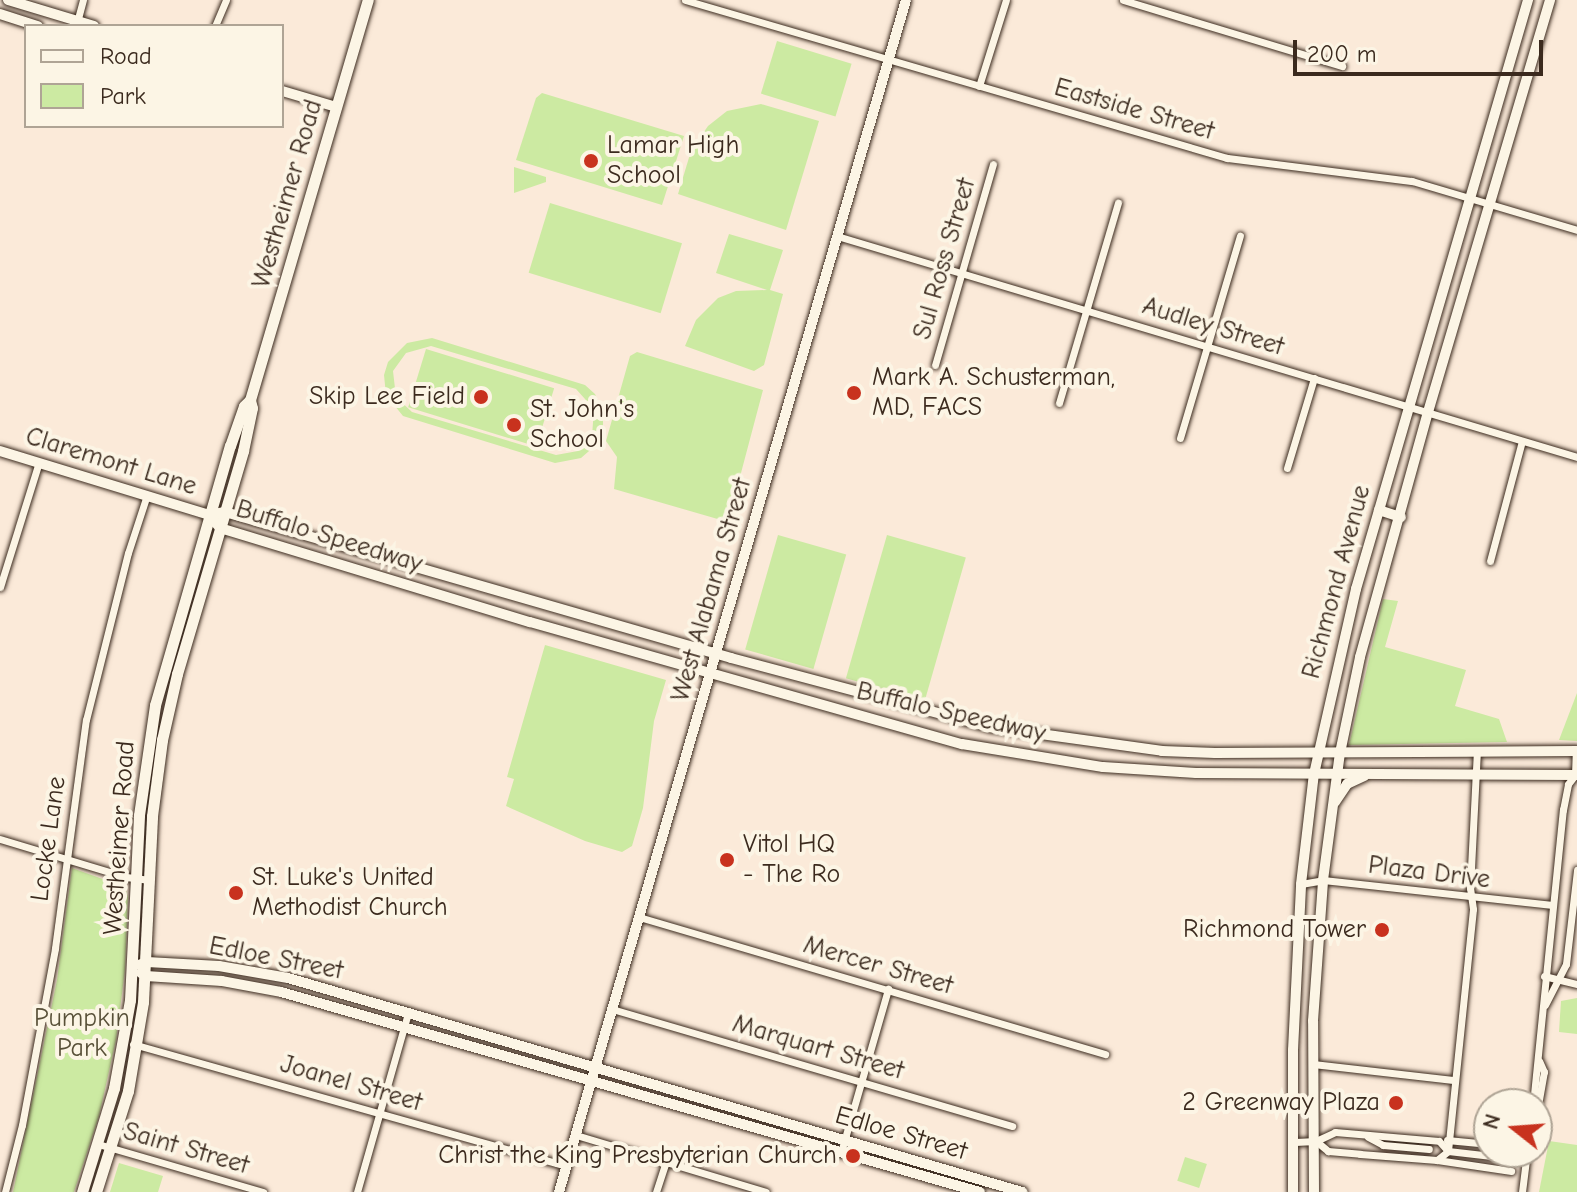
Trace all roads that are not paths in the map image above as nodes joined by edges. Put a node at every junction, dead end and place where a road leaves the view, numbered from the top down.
1 (8, 0) edge
2 (83, 0) edge
3 (226, 0) edge
4 (368, 0) edge
5 (685, 0) edge
6 (906, 0) edge
7 (1006, 0) edge
8 (1124, 0) edge
9 (1528, 0) edge
10 (1550, 0) edge
11 (0, 14) edge
12 (76, 23) edge
13 (32, 24) edge
14 (216, 24) edge
15 (888, 59) junction
16 (1342, 66) dead end
17 (1508, 67) junction
18 (1528, 72) junction
19 (979, 86) junction
20 (284, 92) edge
21 (336, 107) junction
22 (993, 164) dead end
23 (1469, 197) junction
24 (1118, 202) dead end
25 (1489, 203) junction
26 (1577, 230) edge
27 (837, 236) junction
28 (1240, 236) dead end
29 (962, 273) junction
30 (1086, 310) junction
31 (1207, 346) junction
32 (935, 365) dead end
33 (1314, 378) junction
34 (250, 400) junction
35 (1059, 403) dead end
36 (1408, 406) junction
37 (1428, 412) junction
38 (1180, 438) dead end
39 (1522, 441) junction
40 (0, 451) edge
41 (1577, 457) edge
42 (39, 462) junction
43 (1287, 468) dead end
44 (147, 495) junction
45 (1379, 510) junction
46 (225, 512) junction
47 (209, 515) junction
48 (1401, 517) junction
49 (220, 528) junction
50 (353, 548) junction
51 (1490, 561) dead end
52 (350, 566) junction
53 (471, 583) junction
54 (0, 587) edge
55 (466, 602) junction
56 (594, 619) junction
57 (588, 638) junction
58 (716, 654) junction
59 (711, 672) junction
60 (837, 688) junction
61 (831, 708) junction
62 (939, 716) junction
63 (149, 736) junction
64 (162, 740) junction
65 (931, 741) junction
66 (1186, 751) junction
67 (1577, 751) edge
68 (1198, 752) junction
69 (1477, 752) junction
70 (1340, 753) junction
71 (1318, 754) junction
72 (1182, 772) junction
73 (1196, 773) junction
74 (1477, 773) junction
75 (1314, 774) junction
76 (1337, 774) junction
77 (1368, 774) junction
78 (1576, 776) edge
79 (1332, 807) junction
80 (0, 839) edge
81 (65, 859) junction
82 (1577, 870) edge
83 (136, 879) junction
84 (150, 880) junction
85 (1323, 880) junction
86 (1301, 884) junction
87 (1471, 898) junction
88 (1553, 905) junction
89 (639, 917) junction
90 (147, 962) junction
91 (133, 968) junction
92 (146, 976) junction
93 (1544, 976) junction
94 (1559, 978) junction
95 (1577, 984) edge
96 (316, 986) junction
97 (888, 989) junction
98 (312, 1001) junction
99 (1544, 1008) junction
100 (612, 1009) junction
101 (408, 1013) junction
102 (1295, 1019) junction
103 (1313, 1021) junction
104 (404, 1026) junction
105 (484, 1034) junction
106 (123, 1042) junction
107 (137, 1045) junction
108 (480, 1048) junction
109 (1105, 1054) dead end
110 (1538, 1059) junction
111 (1313, 1064) junction
112 (595, 1067) junction
113 (592, 1080) junction
114 (1453, 1080) junction
115 (861, 1082) junction
116 (1535, 1088) edge
117 (1541, 1088) edge
118 (717, 1103) junction
119 (379, 1113) junction
120 (713, 1115) junction
121 (1012, 1126) dead end
122 (576, 1135) junction
123 (1362, 1135) junction
124 (845, 1140) junction
125 (1449, 1140) junction
126 (1316, 1141) junction
127 (1439, 1141) junction
128 (1295, 1142) junction
129 (1473, 1142) edge
130 (98, 1144) junction
131 (1383, 1145) junction
132 (111, 1149) junction
133 (1429, 1149) dead end
134 (1448, 1151) junction
135 (841, 1152) junction
136 (1473, 1153) edge
137 (1360, 1154) junction
138 (1437, 1160) junction
139 (666, 1162) junction
140 (566, 1166) junction
141 (1525, 1168) edge
142 (1511, 1171) dead end
143 (944, 1175) junction
144 (738, 1188) edge
145 (5, 1192) edge
146 (82, 1192) edge
147 (96, 1192) edge
148 (263, 1192) edge
149 (357, 1192) edge
150 (559, 1192) edge
151 (656, 1192) edge
152 (766, 1192) edge
153 (980, 1192) edge
154 (1022, 1192) edge
155 (1293, 1192) edge
156 (1314, 1192) edge
157 (1522, 1192) edge

1 - 12 main road
2 - 12 street
3 - 14 street
4 - 21 main road, Westheimer Road
5 - 15 street, Eastside Street
6 - 15 main road, West Alabama Street
7 - 19 street
8 - 16 street
9 - 17 main road, Richmond Avenue
10 - 18 main road, Richmond Avenue
11 - 13 main road
15 - 19 street, Eastside Street
15 - 27 main road, West Alabama Street
17 - 18 main road
17 - 23 main road, Richmond Avenue
18 - 25 main road, Richmond Avenue
19 - 23 street, Eastside Street
20 - 21 main road
21 - 34 main road, Westheimer Road
22 - 29 street, Sul Ross Street
23 - 25 street, Eastside Street
23 - 36 main road, Richmond Avenue
24 - 30 street
25 - 26 street, Eastside Street
25 - 37 main road, Richmond Avenue
27 - 29 street, Audley Street
27 - 58 main road, West Alabama Street
28 - 31 street
29 - 30 street, Audley Street
29 - 32 street, Sul Ross Street
30 - 31 street, Audley Street
30 - 35 street
31 - 33 street, Audley Street
31 - 38 street
33 - 36 street, Audley Street
33 - 43 street
34 - 46 main road, Westheimer Road
34 - 47 main road, Westheimer Road
36 - 37 street, Audley Street
36 - 45 main road, Richmond Avenue
37 - 39 street, Audley Street
37 - 48 main road, Richmond Avenue
39 - 41 street, Audley Street
39 - 51 street
40 - 42 main road, Claremont Lane
42 - 44 main road, Claremont Lane
42 - 54 street
44 - 47 main road, Claremont Lane
44 - 81 street, Locke Lane
45 - 48 main road
45 - 71 main road, Richmond Avenue
46 - 47 main road, Buffalo Speedway
46 - 49 main road, Westheimer Road
46 - 50 main road, Buffalo Speedway
47 - 49 main road, Buffalo Speedway
47 - 63 main road, Westheimer Road
48 - 70 main road, Richmond Avenue
49 - 52 main road, Buffalo Speedway
49 - 64 main road, Westheimer Road
50 - 52 main road
50 - 53 main road, Buffalo Speedway
52 - 55 main road, Buffalo Speedway
53 - 55 main road
53 - 56 main road, Buffalo Speedway
55 - 57 main road, Buffalo Speedway
56 - 57 main road
56 - 58 main road, Buffalo Speedway
57 - 59 main road, Buffalo Speedway
58 - 59 main road, West Alabama Street
58 - 60 main road, Buffalo Speedway
59 - 61 main road, Buffalo Speedway
59 - 89 main road, West Alabama Street
60 - 61 main road
60 - 62 main road, Buffalo Speedway
61 - 65 main road, Buffalo Speedway
62 - 65 main road
62 - 66 main road, Buffalo Speedway
63 - 64 main road
63 - 83 main road, Westheimer Road
64 - 84 main road, Westheimer Road
65 - 72 main road, Buffalo Speedway
66 - 68 main road, Buffalo Speedway
66 - 72 main road
67 - 69 main road, Buffalo Speedway
67 - 78 street
68 - 71 main road, Buffalo Speedway
68 - 73 main road
69 - 70 main road, Buffalo Speedway
69 - 74 street
70 - 71 main road, Buffalo Speedway
70 - 76 main road, Richmond Avenue
71 - 75 main road, Richmond Avenue
72 - 73 main road, Buffalo Speedway
73 - 75 main road, Buffalo Speedway
74 - 77 main road, Buffalo Speedway
74 - 78 main road, Buffalo Speedway
74 - 87 street
75 - 76 main road, Buffalo Speedway
75 - 86 main road, Richmond Avenue
76 - 77 main road, Buffalo Speedway
76 - 79 main road, Richmond Avenue
77 - 79 main road
78 - 88 street
79 - 85 main road, Richmond Avenue
80 - 81 street
81 - 83 street
81 - 145 street, Locke Lane
82 - 94 street
83 - 84 street
83 - 91 main road, Westheimer Road
84 - 90 main road, Westheimer Road
85 - 86 street, Plaza Drive
85 - 87 street, Plaza Drive
85 - 103 main road, Richmond Avenue
86 - 102 main road, Richmond Avenue
87 - 88 street, Plaza Drive
87 - 114 street
88 - 93 street
89 - 97 street, Mercer Street
89 - 100 main road, West Alabama Street
90 - 91 main road, Edloe Street
90 - 92 main road, Westheimer Road
90 - 96 main road, Edloe Street
91 - 92 main road, Edloe Street
91 - 106 main road, Westheimer Road
92 - 98 main road, Edloe Street
92 - 107 main road, Westheimer Road
93 - 94 street
93 - 99 street
94 - 95 street
94 - 99 street
96 - 98 main road
96 - 101 main road, Edloe Street
97 - 109 street, Mercer Street
97 - 115 street
98 - 104 main road, Edloe Street
99 - 110 street
100 - 112 main road, West Alabama Street
100 - 115 street, Marquart Street
101 - 104 street
101 - 105 main road, Edloe Street
102 - 103 main road
102 - 128 main road, Richmond Avenue
103 - 111 main road, Richmond Avenue
104 - 108 main road, Edloe Street
104 - 119 street
105 - 108 main road
105 - 112 main road, Edloe Street
106 - 107 street, Joanel Street
106 - 130 main road, Westheimer Road
107 - 119 street, Joanel Street
107 - 132 main road, Westheimer Road
108 - 113 main road, Edloe Street
110 - 116 street
110 - 117 street
111 - 114 street
111 - 126 main road, Richmond Avenue
112 - 113 main road, West Alabama Street
112 - 118 main road, Edloe Street
113 - 120 main road, Edloe Street
113 - 122 main road, West Alabama Street
114 - 125 street
115 - 121 street, Marquart Street
115 - 124 street
118 - 120 main road
118 - 124 main road, Edloe Street
119 - 140 street, Joanel Street
119 - 149 street
120 - 135 main road, Edloe Street
122 - 139 street
122 - 140 main road, West Alabama Street
123 - 126 street
123 - 127 street
123 - 131 street
124 - 135 street
124 - 143 main road, Edloe Street
125 - 127 street
125 - 129 street
125 - 134 street
126 - 128 street
126 - 137 street
126 - 156 main road, Richmond Avenue
127 - 134 street
128 - 155 main road, Richmond Avenue
130 - 132 street, Saint Street
130 - 146 main road, Westheimer Road
131 - 133 street
131 - 137 street
132 - 147 main road, Westheimer Road
132 - 148 street, Saint Street
134 - 136 street
134 - 138 street
135 - 143 main road, Edloe Street
137 - 138 street
138 - 142 street
139 - 144 street
139 - 151 street
140 - 150 main road, West Alabama Street
141 - 157 street
143 - 153 main road, Edloe Street
143 - 154 main road, Edloe Street
144 - 152 street

